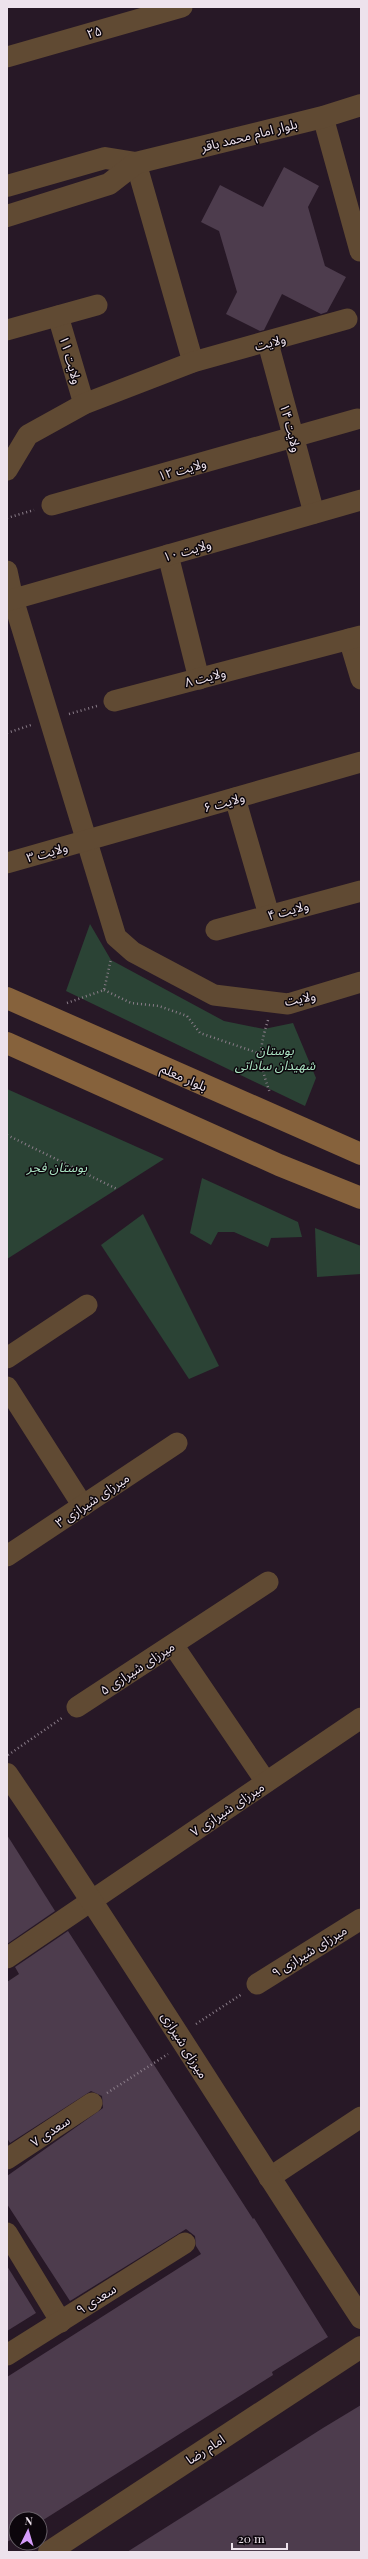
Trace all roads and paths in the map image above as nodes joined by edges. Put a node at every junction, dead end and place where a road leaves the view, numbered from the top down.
1 (182, 7) edge
2 (7, 57) edge
3 (361, 105) edge
4 (324, 117) junction
5 (136, 163) junction
6 (7, 186) edge
7 (7, 216) edge
8 (360, 251) edge
9 (97, 305) dead end
10 (58, 316) junction
11 (347, 319) dead end
12 (7, 330) edge
13 (268, 343) junction
14 (193, 362) junction
15 (84, 404) junction
16 (357, 420) dead end
17 (294, 437) junction
18 (7, 470) edge
19 (361, 500) edge
20 (52, 505) joint
21 (314, 514) junction
22 (7, 518) edge
23 (168, 555) junction
24 (7, 571) edge
25 (10, 600) edge
26 (355, 638) edge
27 (200, 678) junction
28 (361, 679) edge
29 (114, 700) joint
30 (50, 720) junction
31 (7, 733) edge
32 (361, 762) edge
33 (235, 798) junction
34 (86, 841) junction
35 (7, 863) edge
36 (361, 891) edge
37 (269, 915) junction
38 (216, 930) dead end
39 (116, 937) junction
40 (361, 982) edge
41 (104, 990) junction
42 (7, 998) edge
43 (277, 1002) junction
44 (48, 1016) junction
45 (7, 1043) edge
46 (261, 1054) junction
47 (281, 1120) junction
48 (7, 1135) edge
49 (361, 1154) edge
50 (117, 1189) dead end
51 (361, 1198) edge
52 (87, 1305) dead end
53 (7, 1358) edge
54 (7, 1387) edge
55 (177, 1443) dead end
56 (83, 1506) junction
57 (7, 1556) edge
58 (268, 1582) dead end
59 (172, 1645) junction
60 (77, 1707) joint
61 (361, 1718) edge
62 (7, 1755) edge
63 (7, 1774) edge
64 (266, 1782) junction
65 (93, 1900) junction
66 (359, 1924) edge
67 (7, 1958) edge
68 (257, 1984) joint
69 (181, 2040) junction
70 (92, 2102) joint
71 (361, 2117) edge
72 (7, 2159) edge
73 (269, 2178) junction
74 (7, 2233) edge
75 (185, 2243) dead end
76 (361, 2318) edge
77 (61, 2322) junction
78 (361, 2347) edge
79 (7, 2355) edge
80 (49, 2552) edge

1 - 2 street, ۲۵
3 - 4 street, بلوار امام محمد باقر
4 - 5 street, بلوار امام محمد باقر
4 - 8 street
5 - 6 street, بلوار امام محمد باقر
5 - 7 street, بلوار امام محمد باقر
5 - 14 street
9 - 10 street
10 - 12 street
10 - 15 street, ولایت ۱۱
11 - 13 street, ولایت
13 - 14 street, ولایت
13 - 17 street, ولایت ۱۴
14 - 15 street, ولایت
15 - 18 street, ولایت
16 - 17 street, ولایت ۱۲
17 - 20 street, ولایت ۱۲
17 - 21 street, ولایت ۱۴
19 - 21 street, ولایت ۱۰
20 - 22 path
21 - 23 street, ولایت ۱۰
23 - 25 street, ولایت ۱۰
23 - 27 street
24 - 25 street
25 - 30 street
26 - 27 street, ولایت ۸
26 - 28 street
27 - 29 street, ولایت ۸
29 - 30 path
30 - 31 path
30 - 34 street
32 - 33 street, ولایت ۶
33 - 34 street, ولایت ۶
33 - 37 street
34 - 35 street, ولایت ۳
34 - 39 street
36 - 37 street, ولایت ۴
37 - 38 street, ولایت ۴
39 - 41 path
39 - 43 street, ولایت
40 - 43 street, ولایت
41 - 44 path
41 - 46 path
42 - 44 main road, بلوار معلم
43 - 46 path
44 - 47 main road, بلوار معلم
45 - 51 main road
46 - 47 path
47 - 49 main road, بلوار معلم
48 - 50 path
52 - 53 street
54 - 56 street
55 - 56 street, میرزای شیرازی ۳
56 - 57 street, میرزای شیرازی ۳
58 - 59 street, میرزای شیرازی ۵
59 - 60 street, میرزای شیرازی ۵
59 - 64 street
60 - 62 path
61 - 64 street, میرزای شیرازی ۷
63 - 65 street, میرزای شیرازی
64 - 65 street, میرزای شیرازی ۷
65 - 67 street, میرزای شیرازی ۷
65 - 69 street, میرزای شیرازی
66 - 68 street, میرزای شیرازی ۹
68 - 69 path
69 - 70 path
69 - 73 street, میرزای شیرازی
70 - 72 street, سعدی ۷
71 - 73 street
73 - 76 street, میرزای شیرازی
74 - 77 street
75 - 77 street, سعدی ۹
77 - 79 street, سعدی ۹
78 - 80 street, امام رضا

